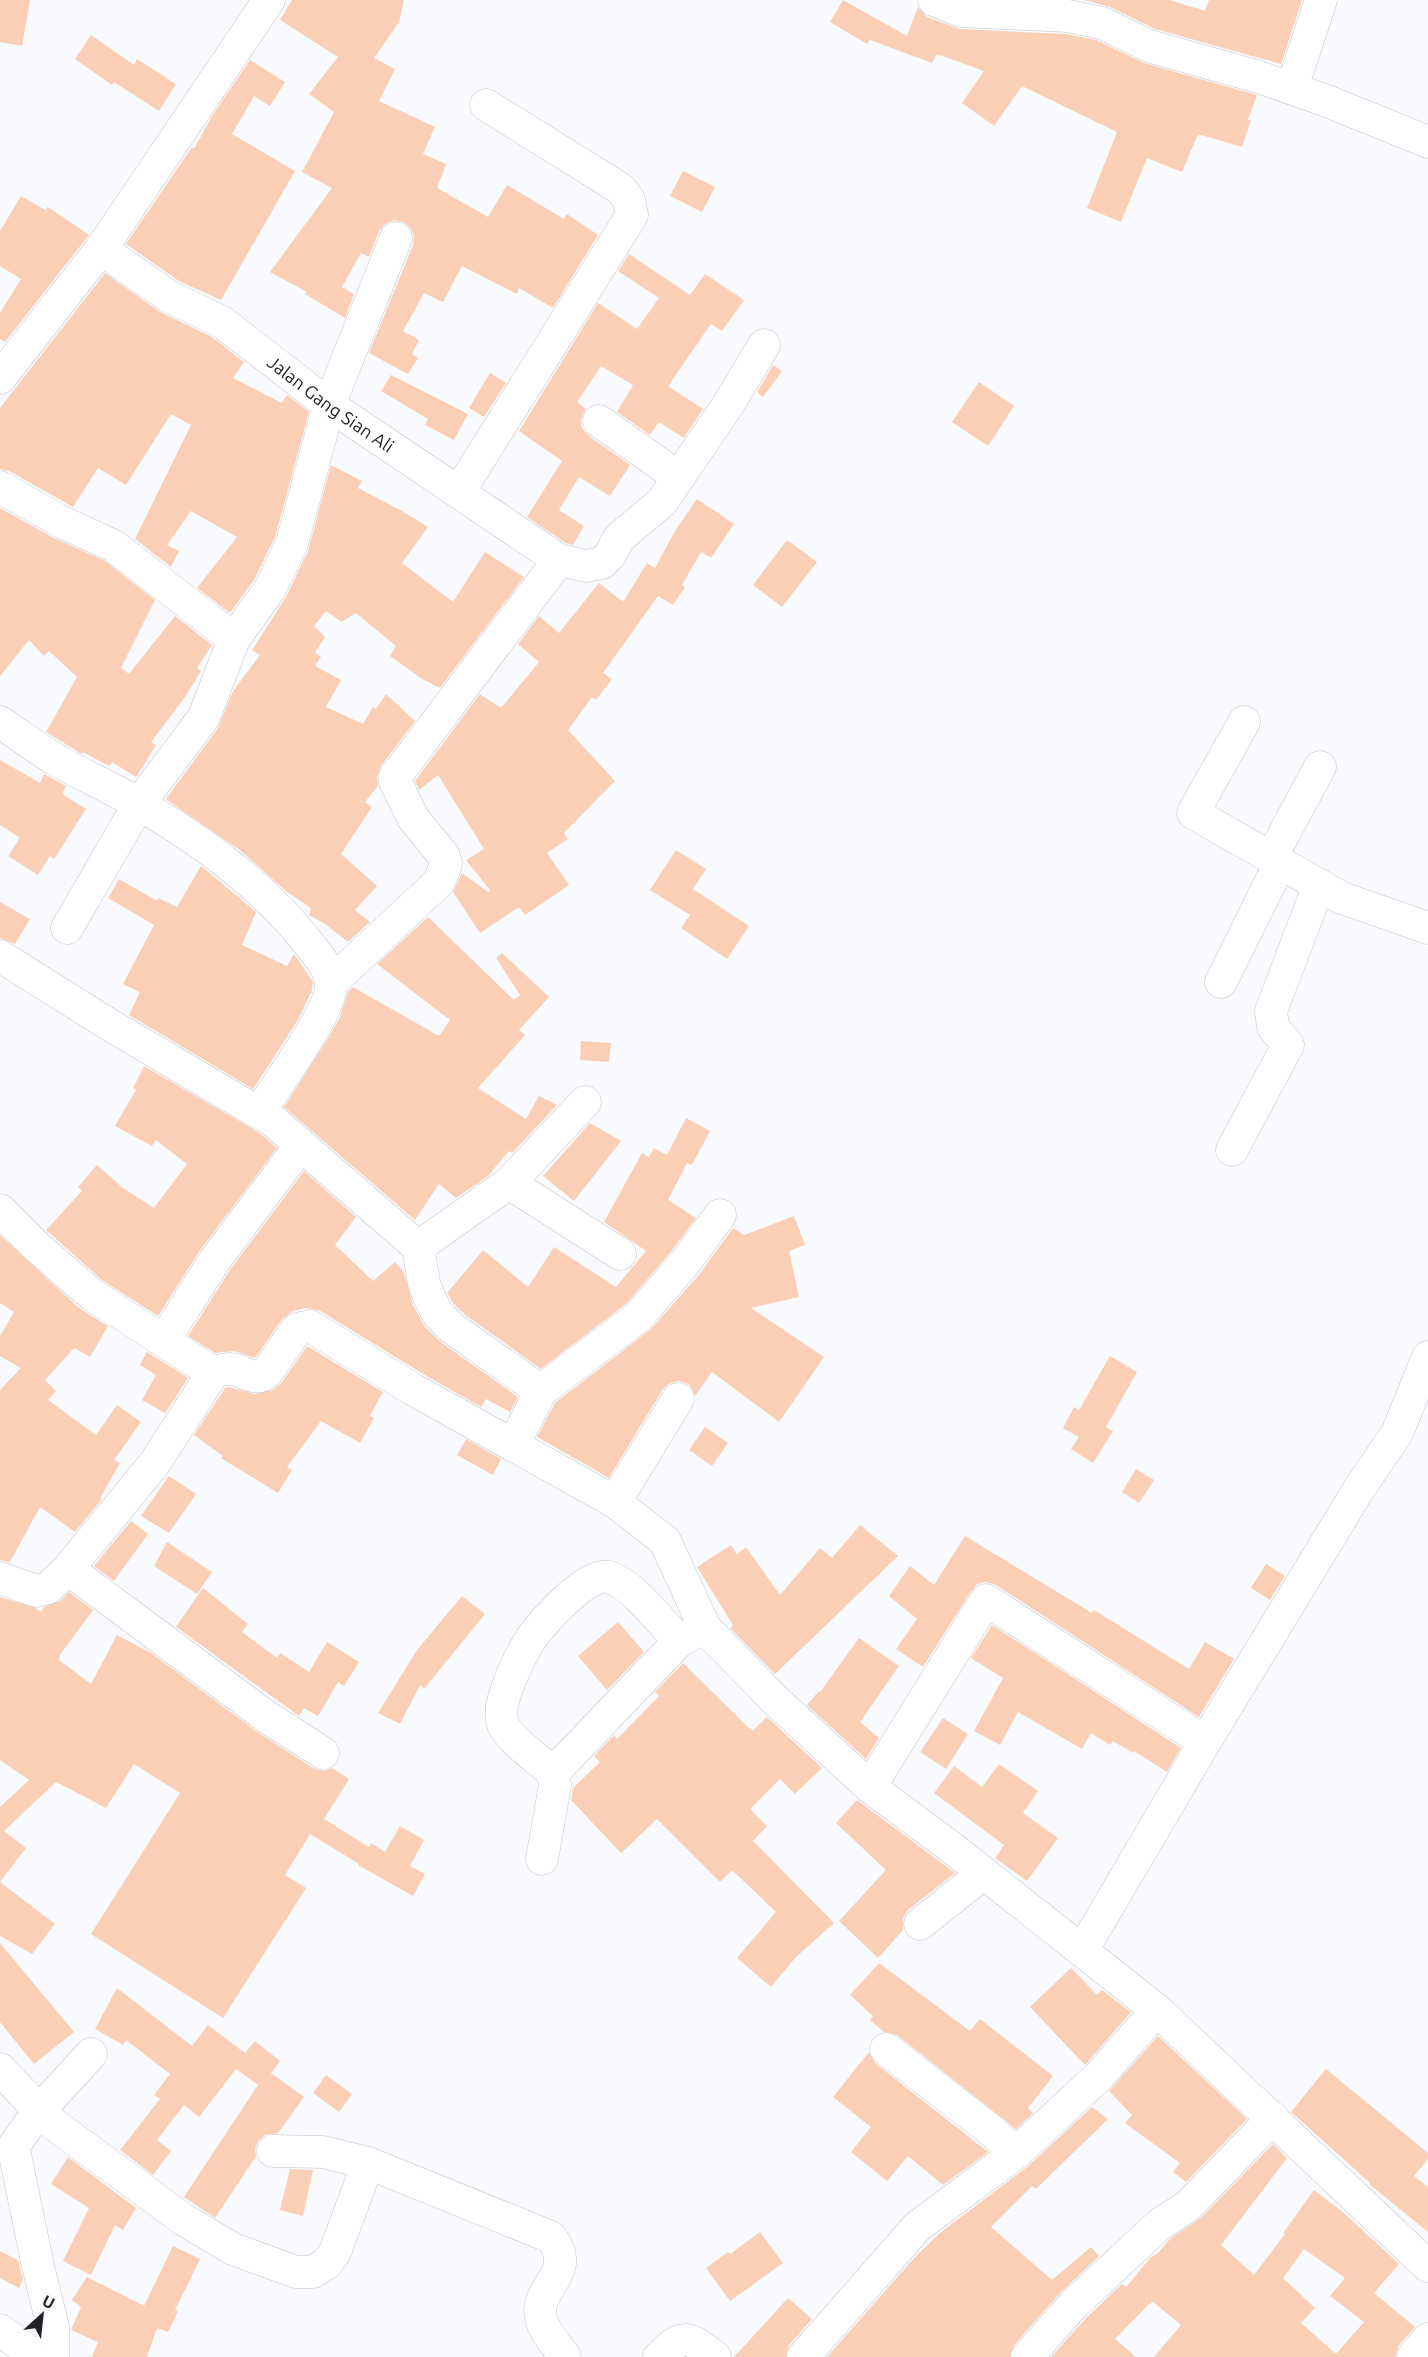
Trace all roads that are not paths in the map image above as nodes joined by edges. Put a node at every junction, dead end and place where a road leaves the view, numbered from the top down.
1 (269, 0) edge
2 (934, 0) edge
3 (1321, 0) edge
4 (1106, 12) edge
5 (1292, 88) junction
6 (486, 105) dead end
7 (1428, 142) edge
8 (396, 238) dead end
9 (101, 249) junction
10 (764, 345) dead end
11 (0, 378) edge
12 (329, 405) junction
13 (599, 421) dead end
14 (678, 477) junction
15 (0, 487) edge
16 (459, 492) junction
17 (559, 560) junction
18 (234, 639) junction
19 (0, 722) edge
20 (1244, 722) dead end
21 (1320, 767) dead end
22 (139, 804) junction
23 (1275, 861) junction
24 (1319, 885) junction
25 (67, 928) dead end
26 (1428, 928) edge
27 (0, 956) edge
28 (1221, 982) dead end
29 (331, 983) junction
30 (585, 1102) dead end
31 (258, 1113) junction
32 (301, 1145) junction
33 (1232, 1150) dead end
34 (509, 1183) junction
35 (0, 1210) edge
36 (720, 1215) dead end
37 (418, 1247) junction
38 (620, 1254) dead end
39 (164, 1340) junction
40 (1428, 1357) edge
41 (213, 1373) junction
42 (541, 1391) junction
43 (678, 1399) dead end
44 (513, 1445) junction
45 (615, 1502) junction
46 (68, 1569) junction
47 (0, 1578) edge
48 (692, 1635) junction
49 (1205, 1742) junction
50 (323, 1753) dead end
51 (553, 1773) junction
52 (870, 1787) junction
53 (542, 1859) dead end
54 (984, 1874) junction
55 (920, 1924) dead end
56 (1082, 1951) junction
57 (1157, 2010) junction
58 (886, 2049) dead end
59 (91, 2054) dead end
60 (0, 2069) edge
61 (38, 2112) junction
62 (1273, 2118) junction
63 (273, 2151) dead end
64 (1016, 2153) junction
65 (368, 2163) junction
66 (1428, 2266) edge
67 (0, 2331) edge
68 (1428, 2339) edge
69 (37, 2357) edge
70 (53, 2357) edge
71 (565, 2357) edge
72 (659, 2357) edge
73 (715, 2357) edge
74 (803, 2357) edge
75 (1027, 2357) edge
76 (1413, 2357) edge

1 - 9 street
2 - 4 street
3 - 5 street
4 - 5 street
5 - 7 street
6 - 16 street
8 - 12 street
9 - 11 street
9 - 12 street, Jalan Gang Sian Ali
10 - 14 street
12 - 16 street, Jalan Gang Sian Ali
12 - 18 street
13 - 14 street
14 - 17 street
15 - 18 street
16 - 17 street, Jalan Gang Sian Ali
17 - 29 street
18 - 22 street
19 - 22 street
20 - 23 street
21 - 23 street
22 - 25 street
22 - 29 street
23 - 24 street
23 - 28 street
24 - 26 street
24 - 33 street
27 - 31 street
29 - 31 street
30 - 34 street
31 - 32 street
32 - 37 street
32 - 39 street
34 - 37 street
34 - 38 street
35 - 39 street
36 - 42 street
37 - 42 street
39 - 41 street
40 - 49 street
41 - 44 street
41 - 46 street
42 - 44 street
43 - 45 street
44 - 45 street
45 - 48 street
46 - 47 street
46 - 50 street
48 - 51 street
48 - 51 street
48 - 52 street
49 - 52 street
49 - 56 street
51 - 53 street
52 - 54 street
54 - 55 street
54 - 56 street
56 - 57 street
57 - 62 street
57 - 64 street
58 - 64 street
59 - 61 street
60 - 61 street
61 - 65 street
61 - 70 street
62 - 66 street
62 - 75 street
63 - 65 street
64 - 74 street
65 - 71 street
67 - 69 street
68 - 76 street
72 - 73 street

